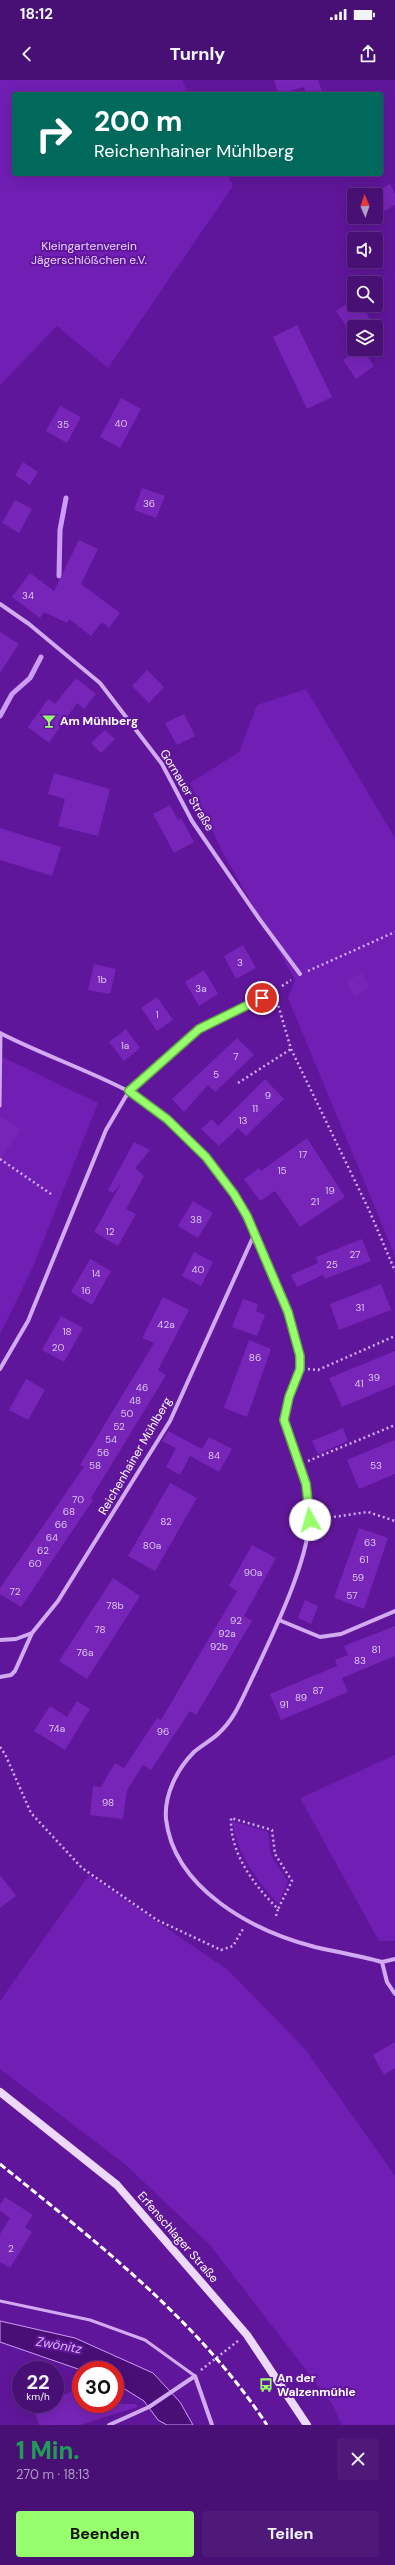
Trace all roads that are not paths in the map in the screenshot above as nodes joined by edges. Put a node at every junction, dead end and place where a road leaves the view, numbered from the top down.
1 (0, 604) edge
2 (300, 974) road end
3 (274, 992) road end
4 (0, 1033) edge
5 (129, 1091) junction
6 (0, 1106) edge
7 (254, 1235) junction
8 (0, 1369) edge
9 (395, 1611) edge
10 (279, 1620) junction
11 (32, 1633) junction
12 (0, 1640) edge
13 (0, 1677) edge
14 (395, 1959) edge
15 (382, 1962) junction
16 (395, 1994) edge
17 (0, 2092) edge
18 (0, 2301) edge
19 (195, 2376) junction
20 (120, 2423) edge
21 (109, 2425) edge
22 (212, 2425) edge
23 (307, 2425) edge

1 - 2 street, Gornauer Straße
3 - 5 street
4 - 5 street
4 - 6 lane
5 - 7 street
5 - 8 street
7 - 10 street
7 - 11 street, Reichenhainer Mühlberg
9 - 10 street
10 - 15 street
11 - 12 street
11 - 13 street, Reichenhainer Mühlberg
14 - 15 street
15 - 16 street
17 - 23 main road, Erfenschlager Straße
18 - 19 lane
19 - 20 street
19 - 22 street
20 - 21 street

